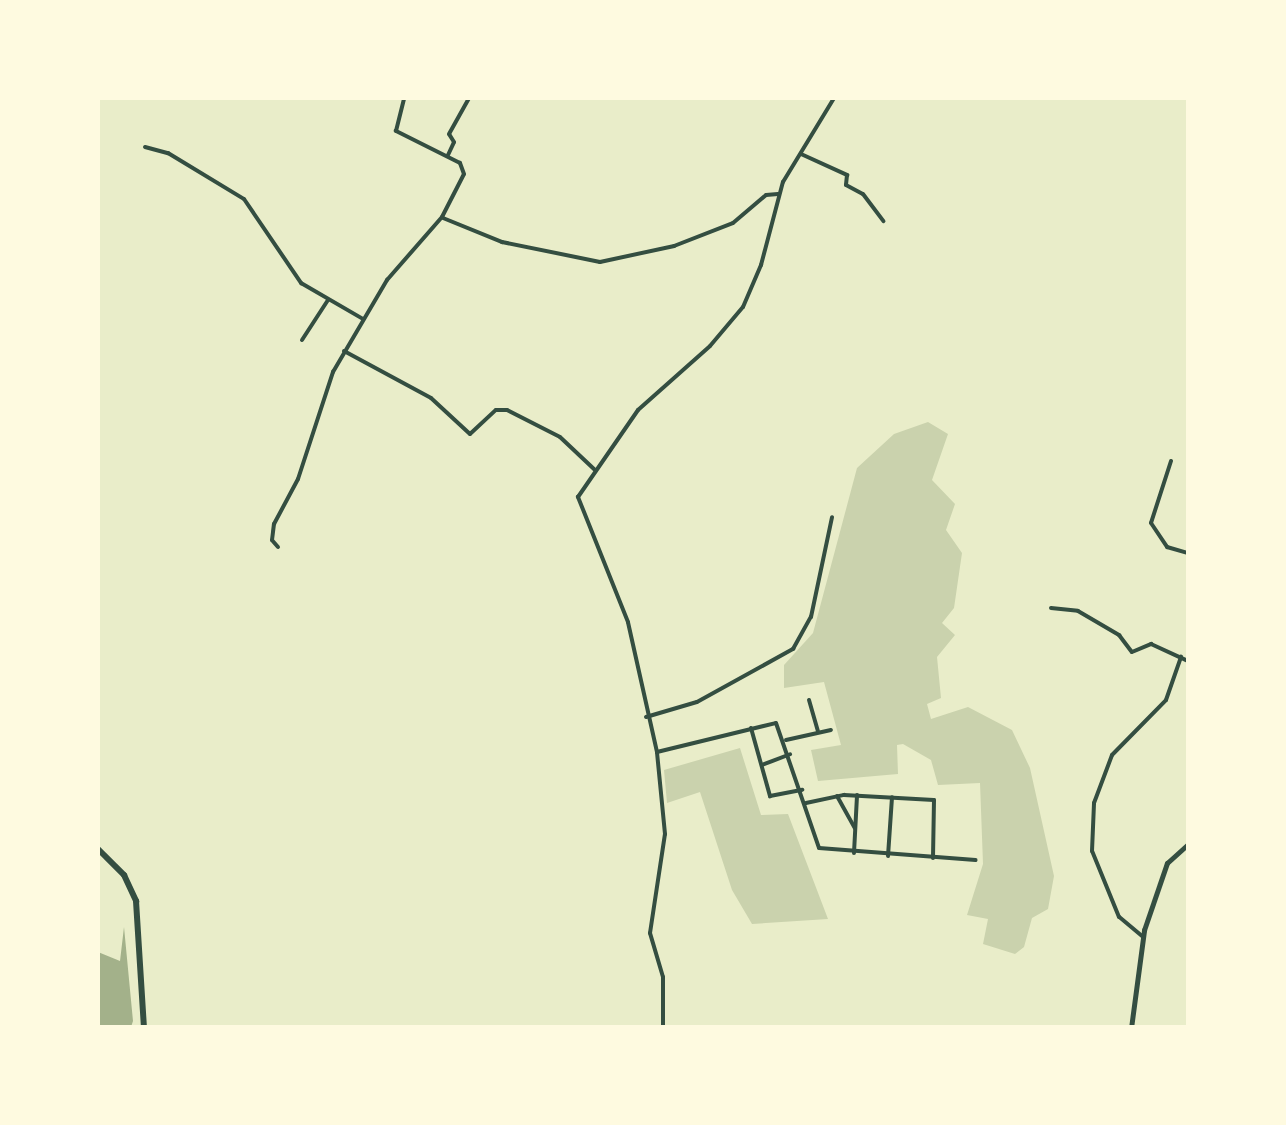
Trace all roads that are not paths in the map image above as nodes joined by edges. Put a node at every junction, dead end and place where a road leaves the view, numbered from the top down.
1 (404, 98) edge
2 (469, 98) edge
3 (834, 98) edge
4 (145, 148) dead end
5 (800, 154) junction
6 (448, 155) junction
7 (778, 194) junction
8 (442, 217) junction
9 (883, 221) dead end
10 (328, 300) junction
11 (363, 318) junction
12 (302, 340) dead end
13 (344, 351) junction
14 (1171, 461) dead end
15 (594, 469) junction
16 (832, 516) dead end
17 (278, 547) dead end
18 (1188, 553) edge
19 (1051, 608) dead end
20 (1181, 658) junction
21 (1188, 661) edge
22 (809, 700) dead end
23 (646, 717) junction
24 (751, 728) junction
25 (831, 730) dead end
26 (818, 731) junction
27 (786, 740) junction
28 (657, 752) junction
29 (790, 754) junction
30 (762, 764) junction
31 (802, 790) junction
32 (857, 795) junction
33 (838, 796) junction
34 (892, 796) junction
35 (806, 803) junction
36 (855, 828) junction
37 (1188, 844) edge
38 (98, 848) edge
39 (854, 853) junction
40 (888, 856) junction
41 (933, 858) junction
42 (976, 860) dead end
43 (1143, 933) junction
44 (144, 1028) edge
45 (662, 1028) edge
46 (1131, 1028) edge

1 - 6 street
2 - 6 street
3 - 5 street
4 - 10 street
5 - 7 street
5 - 9 street
6 - 8 street
7 - 8 street
7 - 15 street
8 - 11 street
10 - 11 street
10 - 12 street
11 - 13 street
13 - 15 street
13 - 17 street
14 - 18 street
15 - 23 street
16 - 23 street
19 - 20 street
20 - 21 street
20 - 43 street
22 - 26 street
23 - 28 street
24 - 27 street
24 - 28 street
24 - 30 street
25 - 26 street
26 - 27 street
27 - 29 street
28 - 45 street
29 - 30 street
29 - 31 street
30 - 31 street
31 - 35 street
32 - 33 street
32 - 34 street
32 - 36 street
33 - 35 street
33 - 36 street
34 - 40 street
34 - 41 street
35 - 39 street
36 - 39 street
37 - 43 street
38 - 44 main road
39 - 40 street
40 - 41 street
41 - 42 street
43 - 46 street

